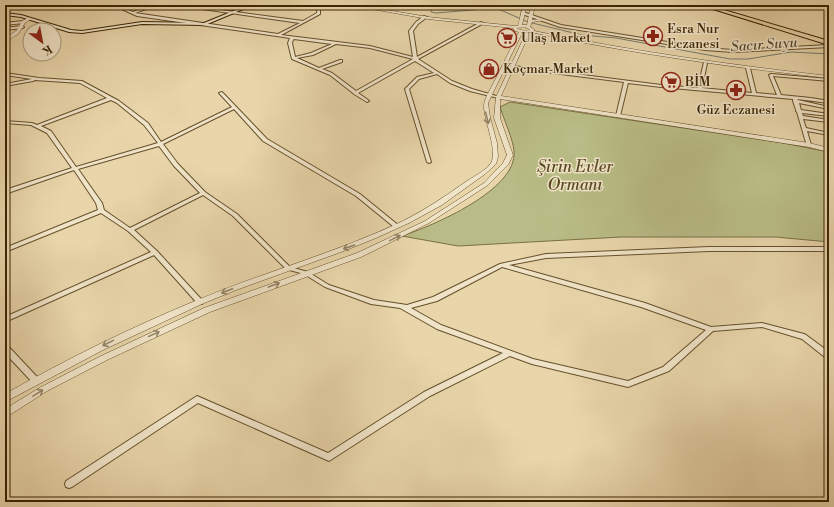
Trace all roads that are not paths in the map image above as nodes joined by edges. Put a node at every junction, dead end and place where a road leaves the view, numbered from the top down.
1 (114, 5) edge
2 (156, 5) edge
3 (176, 5) edge
4 (251, 5) edge
5 (319, 5) edge
6 (354, 5) edge
7 (370, 5) edge
8 (525, 5) edge
9 (533, 5) edge
10 (704, 5) edge
11 (713, 5) edge
12 (363, 7) junction
13 (133, 13) junction
14 (232, 13) junction
15 (7, 14) edge
16 (425, 18) junction
17 (29, 19) junction
18 (543, 20) joint
19 (25, 22) edge
20 (303, 22) junction
21 (13, 23) junction
22 (481, 23) junction
23 (5, 24) edge
24 (22, 24) edge
25 (22, 24) edge
26 (205, 24) junction
27 (526, 24) junction
28 (22, 25) edge
29 (5, 29) edge
30 (279, 35) junction
31 (293, 38) junction
32 (5, 40) edge
33 (819, 40) junction
34 (829, 41) edge
35 (338, 43) junction
36 (829, 46) edge
37 (731, 50) junction
38 (294, 58) junction
39 (415, 59) junction
40 (341, 61) dead end
41 (705, 63) junction
42 (513, 67) junction
43 (748, 68) junction
44 (319, 69) junction
45 (438, 73) junction
46 (5, 74) edge
47 (829, 78) edge
48 (39, 79) junction
49 (626, 82) junction
50 (5, 85) edge
51 (700, 89) junction
52 (221, 93) dead end
53 (355, 93) junction
54 (754, 94) junction
55 (490, 95) junction
56 (779, 96) junction
57 (498, 97) junction
58 (111, 98) junction
59 (795, 100) junction
60 (366, 101) dead end
61 (829, 102) edge
62 (235, 107) junction
63 (829, 108) edge
64 (798, 110) junction
65 (618, 116) junction
66 (829, 116) edge
67 (800, 117) junction
68 (829, 121) edge
69 (5, 122) edge
70 (38, 126) junction
71 (805, 129) junction
72 (829, 134) edge
73 (160, 144) junction
74 (809, 145) junction
75 (829, 150) edge
76 (429, 162) dead end
77 (73, 169) junction
78 (5, 192) edge
79 (203, 193) junction
80 (101, 211) junction
81 (396, 226) junction
82 (130, 230) junction
83 (829, 249) edge
84 (5, 250) edge
85 (155, 252) junction
86 (502, 265) junction
87 (288, 268) junction
88 (306, 273) junction
89 (200, 302) junction
90 (402, 307) junction
91 (5, 320) edge
92 (712, 329) junction
93 (5, 348) edge
94 (509, 353) junction
95 (829, 356) edge
96 (36, 381) junction
97 (5, 398) edge
98 (5, 414) edge
99 (69, 484) dead end

1 - 13 street
2 - 13 street
3 - 14 street
4 - 14 main road
5 - 20 street
6 - 12 main road
7 - 12 main road
7 - 27 street
8 - 27 street
9 - 27 street
10 - 33 highway
11 - 34 highway
12 - 16 street
13 - 26 street
14 - 20 street
14 - 26 main road
15 - 17 main road
15 - 21 street
16 - 22 street
16 - 39 street
17 - 19 street
17 - 26 main road
18 - 27 street
18 - 37 street
20 - 30 street
21 - 23 street
21 - 24 street
22 - 27 street
22 - 39 street
25 - 29 street
26 - 30 street
27 - 37 street
27 - 41 street
27 - 42 street
27 - 47 street
27 - 55 street
28 - 32 street
30 - 31 street
31 - 35 street
31 - 38 street
33 - 34 highway
33 - 37 street
35 - 38 street
35 - 39 street
36 - 37 street
38 - 44 street
39 - 45 street
39 - 53 street
40 - 44 street
41 - 43 street
41 - 51 street
42 - 49 street
42 - 57 street
43 - 47 street
43 - 54 street
44 - 53 street
45 - 55 street
45 - 76 street
46 - 48 street
47 - 56 street
48 - 50 street
48 - 58 street
49 - 51 street
49 - 65 street
51 - 54 street
52 - 62 street
53 - 60 street
54 - 56 street
55 - 57 street
55 -> 81 street
56 - 59 street
57 - 65 street
88 -> 57 street
58 - 70 street
58 - 73 street
59 - 61 street
59 - 63 street
59 - 64 street
62 - 73 street
62 - 81 street
64 - 66 street
64 - 67 street
65 - 74 street
67 - 68 street
67 - 71 street
69 - 70 street
70 - 77 street
71 - 72 street
71 - 74 street
73 - 77 street
73 - 79 street
74 - 75 street
77 - 78 street
77 - 80 street
79 - 82 street
79 - 87 street
80 - 82 street
80 - 84 street
81 -> 87 street
82 - 85 street
83 - 86 street
85 - 89 street
85 - 91 street
86 - 90 street
86 - 92 street
87 - 88 street
87 -> 89 street
88 - 90 street
98 -> 88 street
89 -> 96 street
90 - 94 street
92 - 94 street
92 - 95 street
93 - 96 street
94 - 99 street
96 - 97 street

